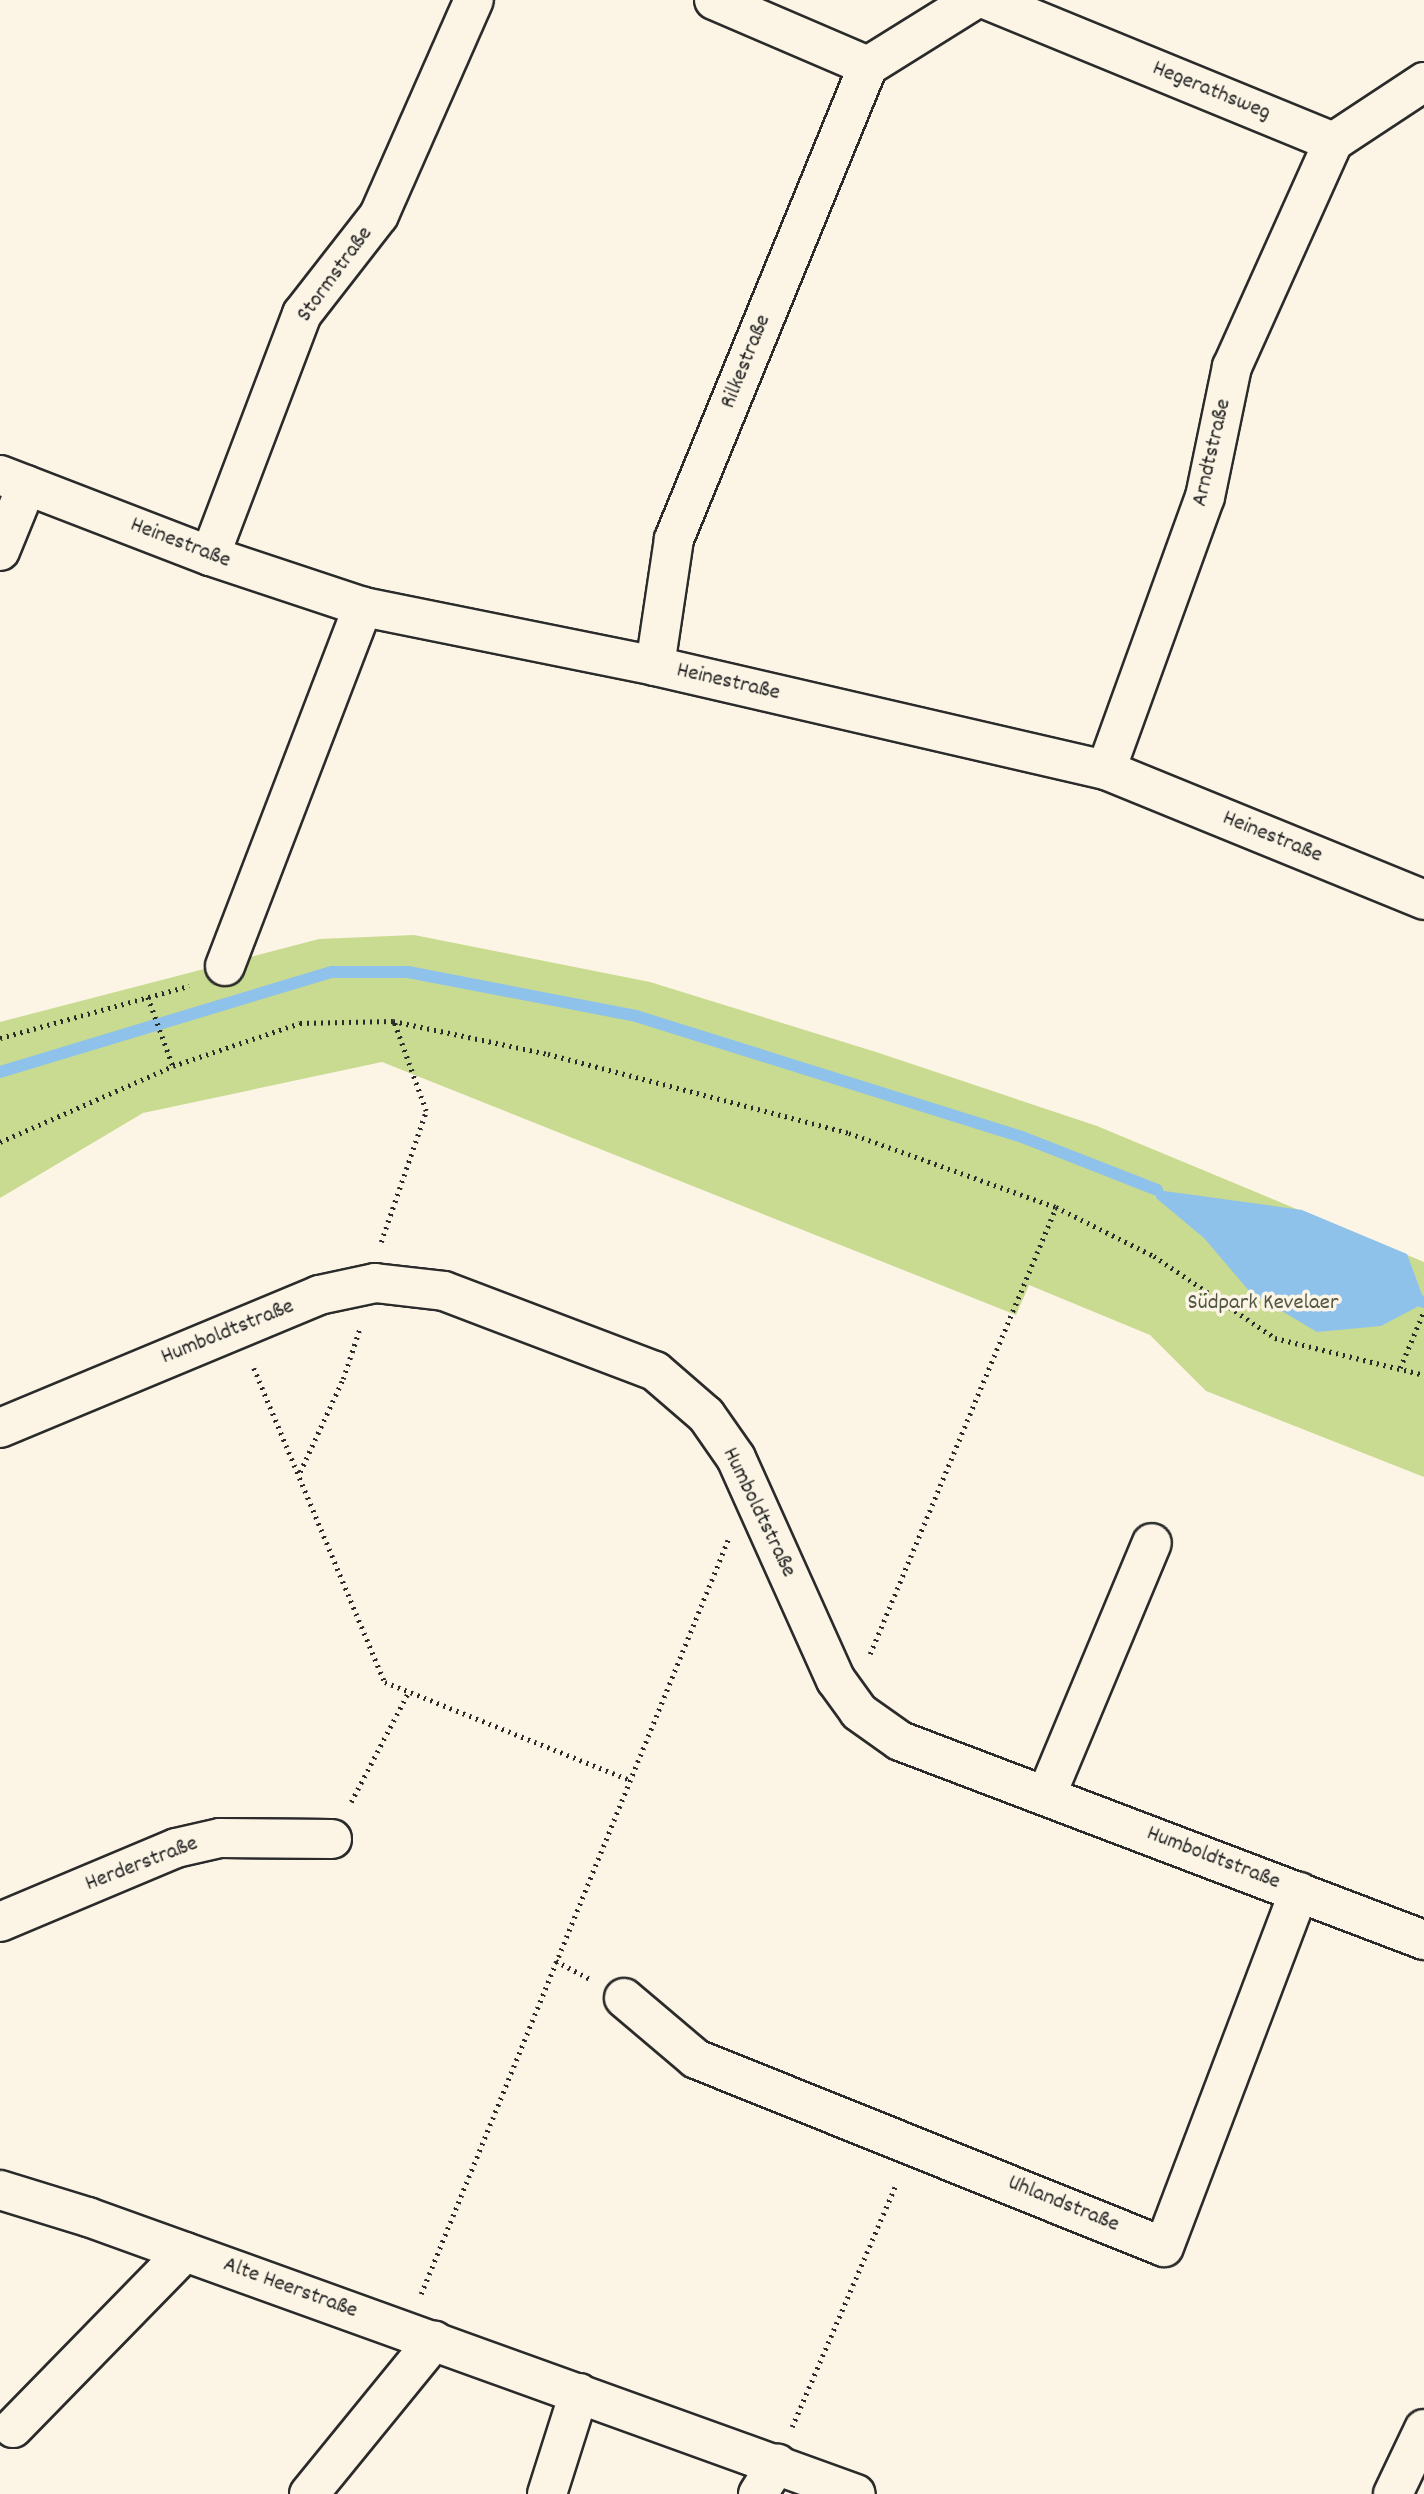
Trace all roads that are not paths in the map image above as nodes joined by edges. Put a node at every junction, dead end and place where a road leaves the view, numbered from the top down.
1 (474, 0) edge
2 (714, 0) edge
3 (974, 0) edge
4 (987, 0) edge
5 (868, 66) junction
6 (1424, 82) edge
7 (1333, 142) junction
8 (13, 480) edge
9 (0, 551) edge
10 (210, 556) junction
11 (363, 607) junction
12 (655, 666) junction
13 (1106, 770) junction
14 (1424, 900) edge
15 (225, 966) road end
16 (0, 1429) edge
17 (1152, 1543) dead end
18 (1046, 1796) junction
19 (332, 1839) road end
20 (1299, 1892) junction
21 (0, 1922) edge
22 (1424, 1940) edge
23 (624, 1998) dead end
24 (0, 2190) edge
25 (185, 2252) junction
26 (420, 2336) junction
27 (579, 2393) junction
28 (13, 2428) dead end
29 (1424, 2429) edge
30 (767, 2479) edge
31 (309, 2494) edge
32 (547, 2494) edge
33 (856, 2494) edge
34 (1392, 2494) edge

1 - 10 street, Stormstraße
2 - 5 street
3 - 5 street
4 - 7 street, Hegerathsweg
5 - 12 street, Rilkestraße
6 - 7 street
7 - 13 street, Arndtstraße
8 - 9 street, Heinestraße
8 - 10 street, Heinestraße
10 - 11 street, Heinestraße
11 - 12 street, Heinestraße
11 - 15 street
12 - 13 street, Heinestraße
13 - 14 street, Heinestraße
16 - 18 street, Humboldtstraße
17 - 18 street
18 - 20 street, Humboldtstraße
19 - 21 street, Herderstraße
20 - 22 street, Humboldtstraße
20 - 23 street, Uhlandstraße
24 - 25 street, Alte Heerstraße
25 - 26 street, Alte Heerstraße
25 - 28 street
26 - 27 street, Alte Heerstraße
26 - 31 street
27 - 30 street, Alte Heerstraße
27 - 32 street
29 - 34 street
30 - 33 street, Alte Heerstraße

